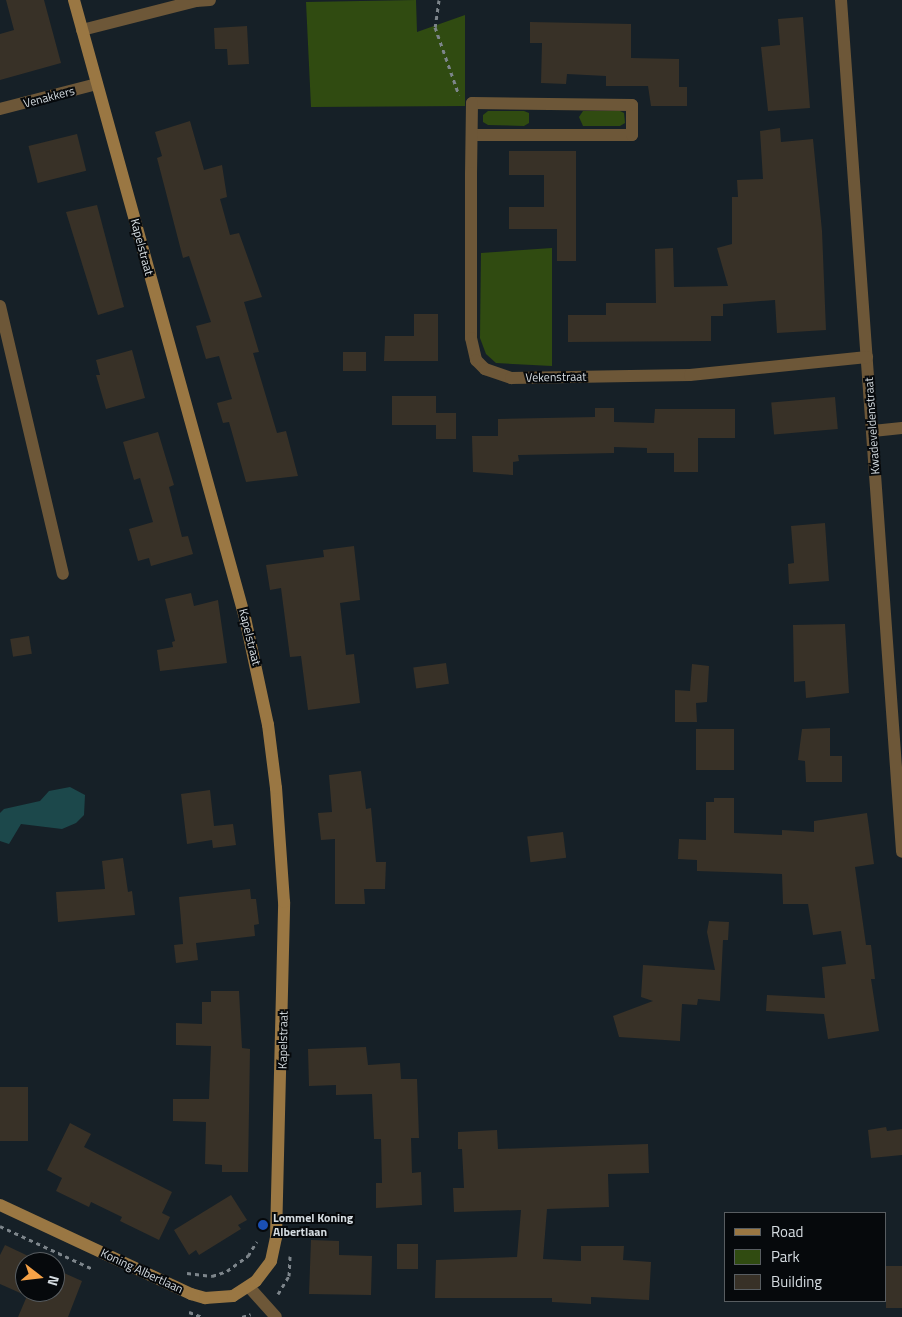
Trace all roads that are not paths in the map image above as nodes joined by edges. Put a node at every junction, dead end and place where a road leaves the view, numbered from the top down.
1 (74, 0) edge
2 (210, 0) edge
3 (841, 0) edge
4 (82, 30) junction
5 (97, 84) junction
6 (0, 110) edge
7 (472, 135) junction
8 (0, 306) edge
9 (867, 358) junction
10 (902, 428) edge
11 (873, 431) junction
12 (63, 574) dead end
13 (902, 852) edge
14 (0, 1205) edge
15 (249, 1287) junction
16 (276, 1317) edge

1 - 4 main road, Kapelstraat
2 - 4 street
3 - 9 street, Kwadeveldenstraat
4 - 5 main road, Kapelstraat
5 - 6 street, Venakkers
5 - 15 main road, Kapelstraat
7 - 7 street, Vekenstraat
7 - 9 street, Vekenstraat
8 - 12 street
9 - 11 street, Kwadeveldenstraat
10 - 11 street
11 - 13 street, Kwadeveldenstraat
14 - 15 main road, Koning Albertlaan
15 - 16 street

